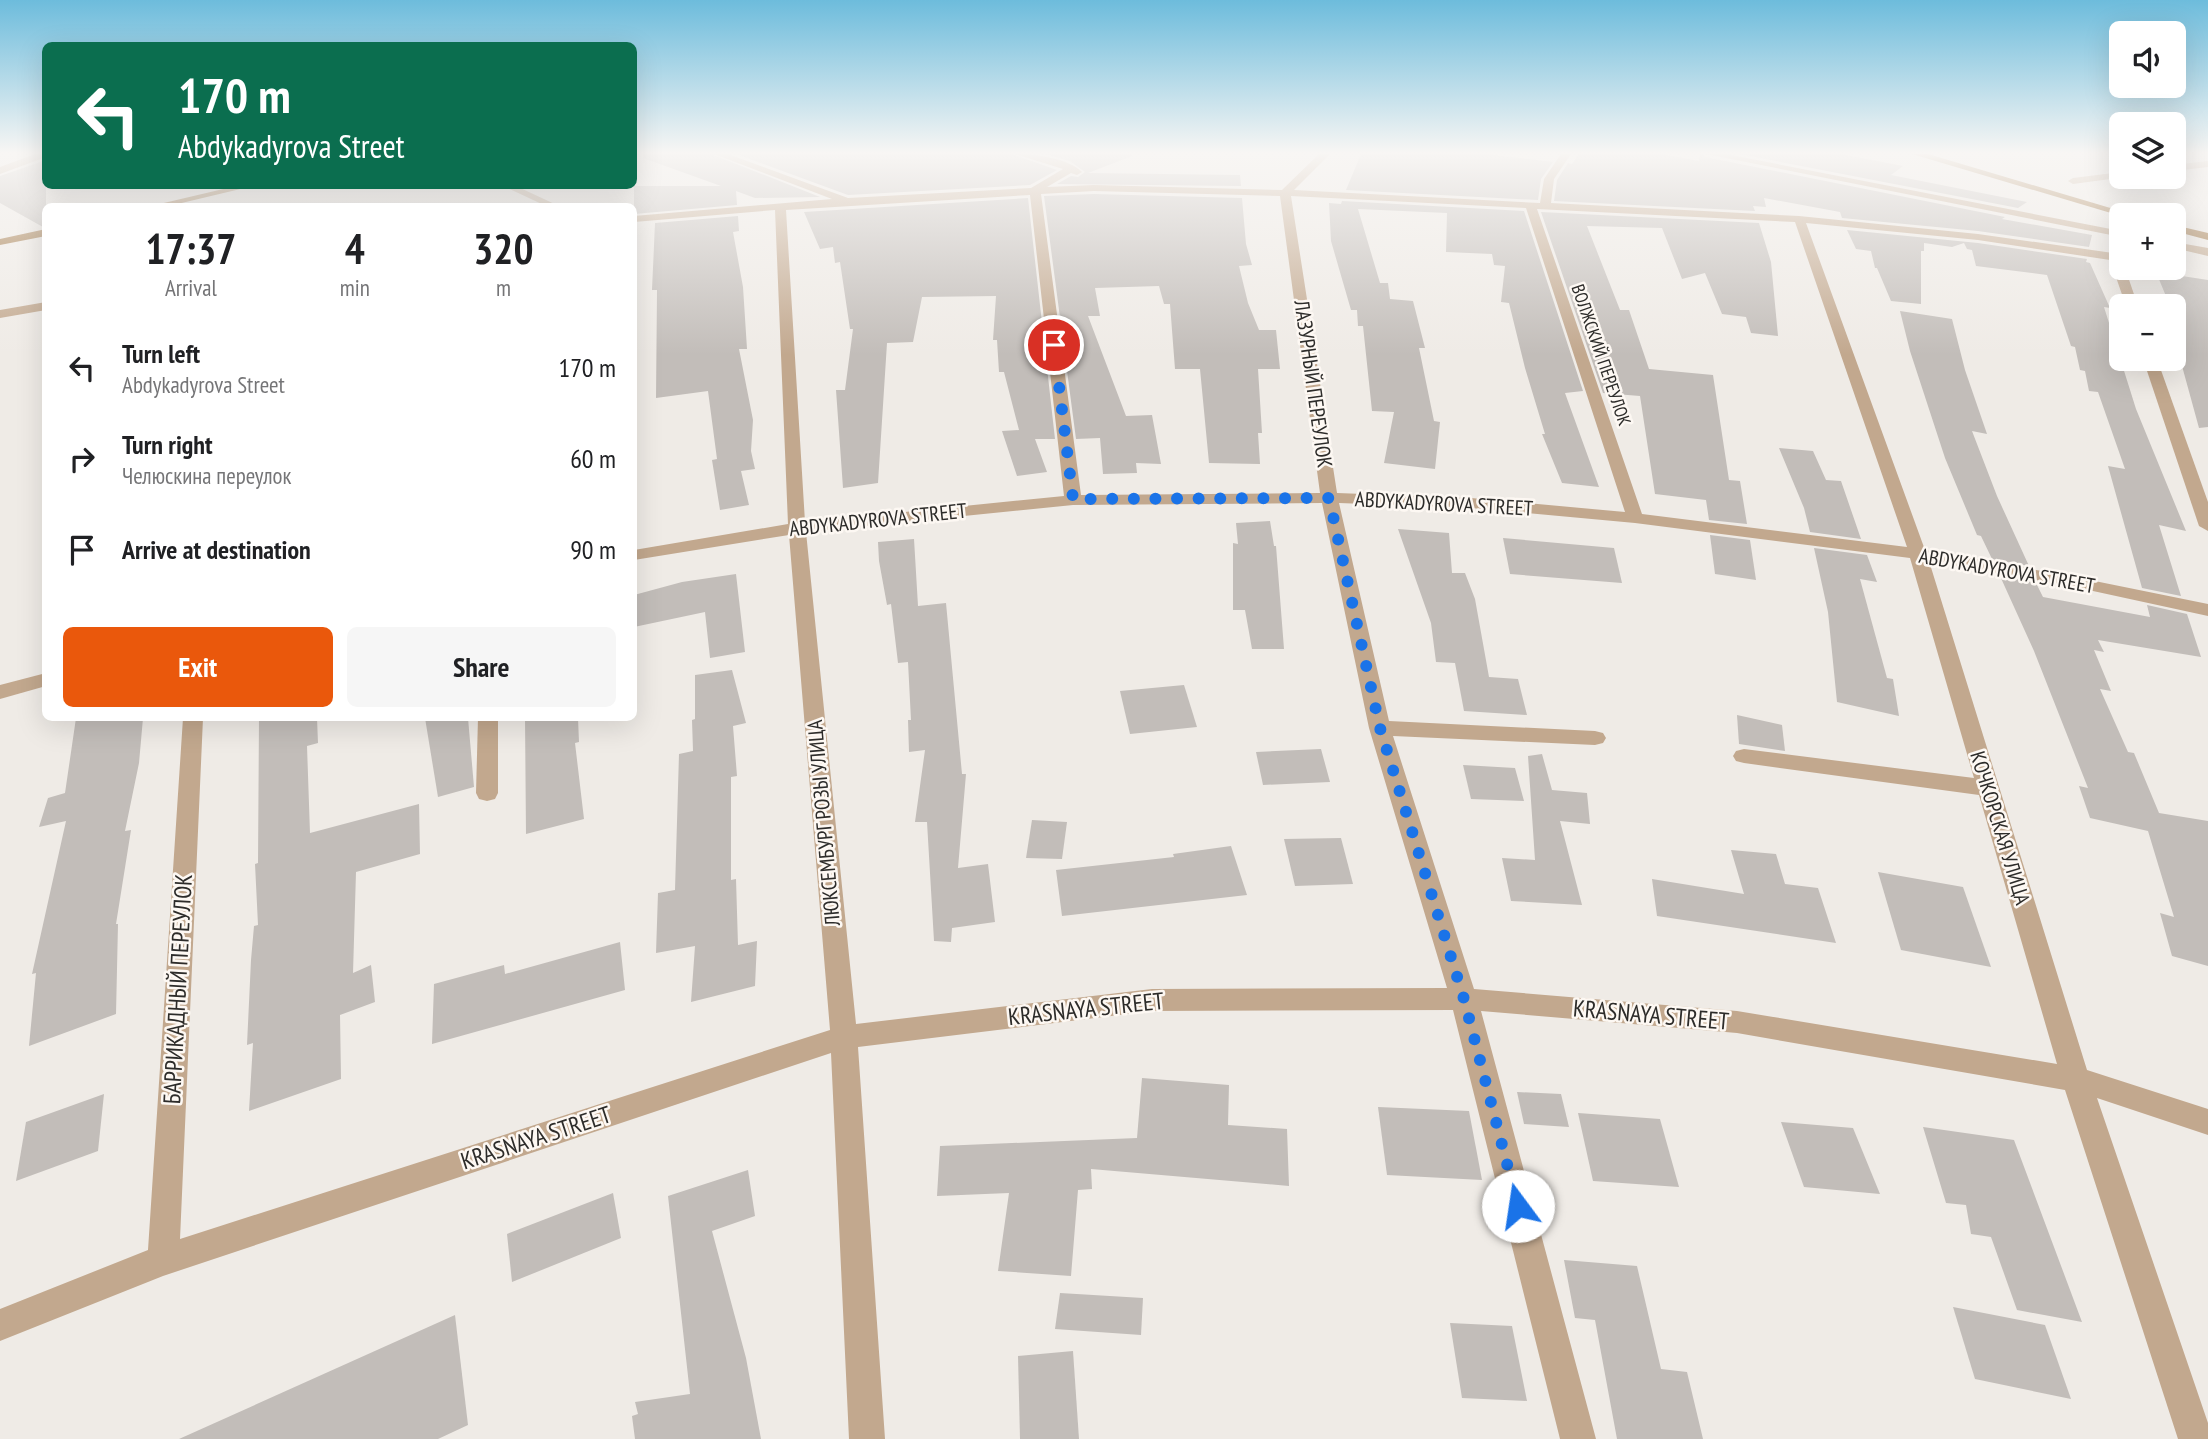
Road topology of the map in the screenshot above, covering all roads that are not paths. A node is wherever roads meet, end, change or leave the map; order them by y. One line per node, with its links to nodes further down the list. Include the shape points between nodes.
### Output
1 (781, 221): 23 (street, ЛЮКСЕМБУРГ РОЗЫ УЛИЦА)
2 (1039, 221): 20 (street)
3 (1289, 221): 19 (street, ЛАЗУРНЫЙ ПЕРЕУЛОК)
4 (1542, 221): 21 (street, ВОЛЖСКИЙ ПЕРЕУЛОК)
5 (1800, 221): 24 (street, КОЧКОРСКАЯ УЛИЦА)
6 (1820, 221): 15 (street)
7 (2055, 221): 9 (street)
8 (2186, 231): 11 (main road)
9 (2109, 232)
10 (42, 233): 12 (main road)
11 (2208, 237)
12 (0, 242)
13 (2186, 247): 14 (street)
14 (2208, 252)
15 (2109, 254)
16 (42, 307): 17 (street)
17 (0, 314)
18 (2154, 371): 22 (street)
19 (1329, 498): 20 (street, ABDYKADYROVA STREET); 21 (street, ABDYKADYROVA STREET, via 1471,503); 31 (street, ЛАЗУРНЫЙ ПЕРЕУЛОК)
20 (1073, 499): 23 (street, ABDYKADYROVA STREET)
21 (1635, 518): 24 (street, ABDYKADYROVA STREET)
22 (2208, 526)
23 (797, 528): 25 (street, ABDYKADYROVA STREET); 37 (street, ЛЮКСЕМБУРГ РОЗЫ УЛИЦА)
24 (1918, 554): 26 (street, ABDYKADYROVA STREET); 34 (street, КОЧКОРСКАЯ УЛИЦА)
25 (637, 555)
26 (2208, 610)
27 (42, 679): 28 (street)
28 (0, 692)
29 (193, 721): 40 (street, БАРРИКАДНЫЙ ПЕРЕУЛОК)
30 (488, 721): 35 (street)
31 (1380, 728): 32 (street); 36 (street, ЛАЗУРНЫЙ ПЕРЕУЛОК)
32 (1595, 738)
33 (1744, 756): 34 (street)
34 (1988, 788): 38 (street, КОЧКОРСКАЯ УЛИЦА)
35 (487, 793)
36 (1464, 999): 37 (street, KRASNAYA STREET, via 1152,1000); 38 (street, KRASNAYA STREET, via 1737,1022); 43 (street, ЛАЗУРНЫЙ ПЕРЕУЛОК)
37 (844, 1037): 40 (street, KRASNAYA STREET); 42 (street, ЛЮКСЕМБУРГ РОЗЫ УЛИЦА)
38 (2076, 1079): 39 (street, KRASNAYA STREET); 44 (street, КОЧКОРСКАЯ УЛИЦА)
39 (2208, 1122)
40 (163, 1259): 41 (street, KRASNAYA STREET)
41 (0, 1325)
42 (867, 1439)
43 (1578, 1439)
44 (2196, 1439)

